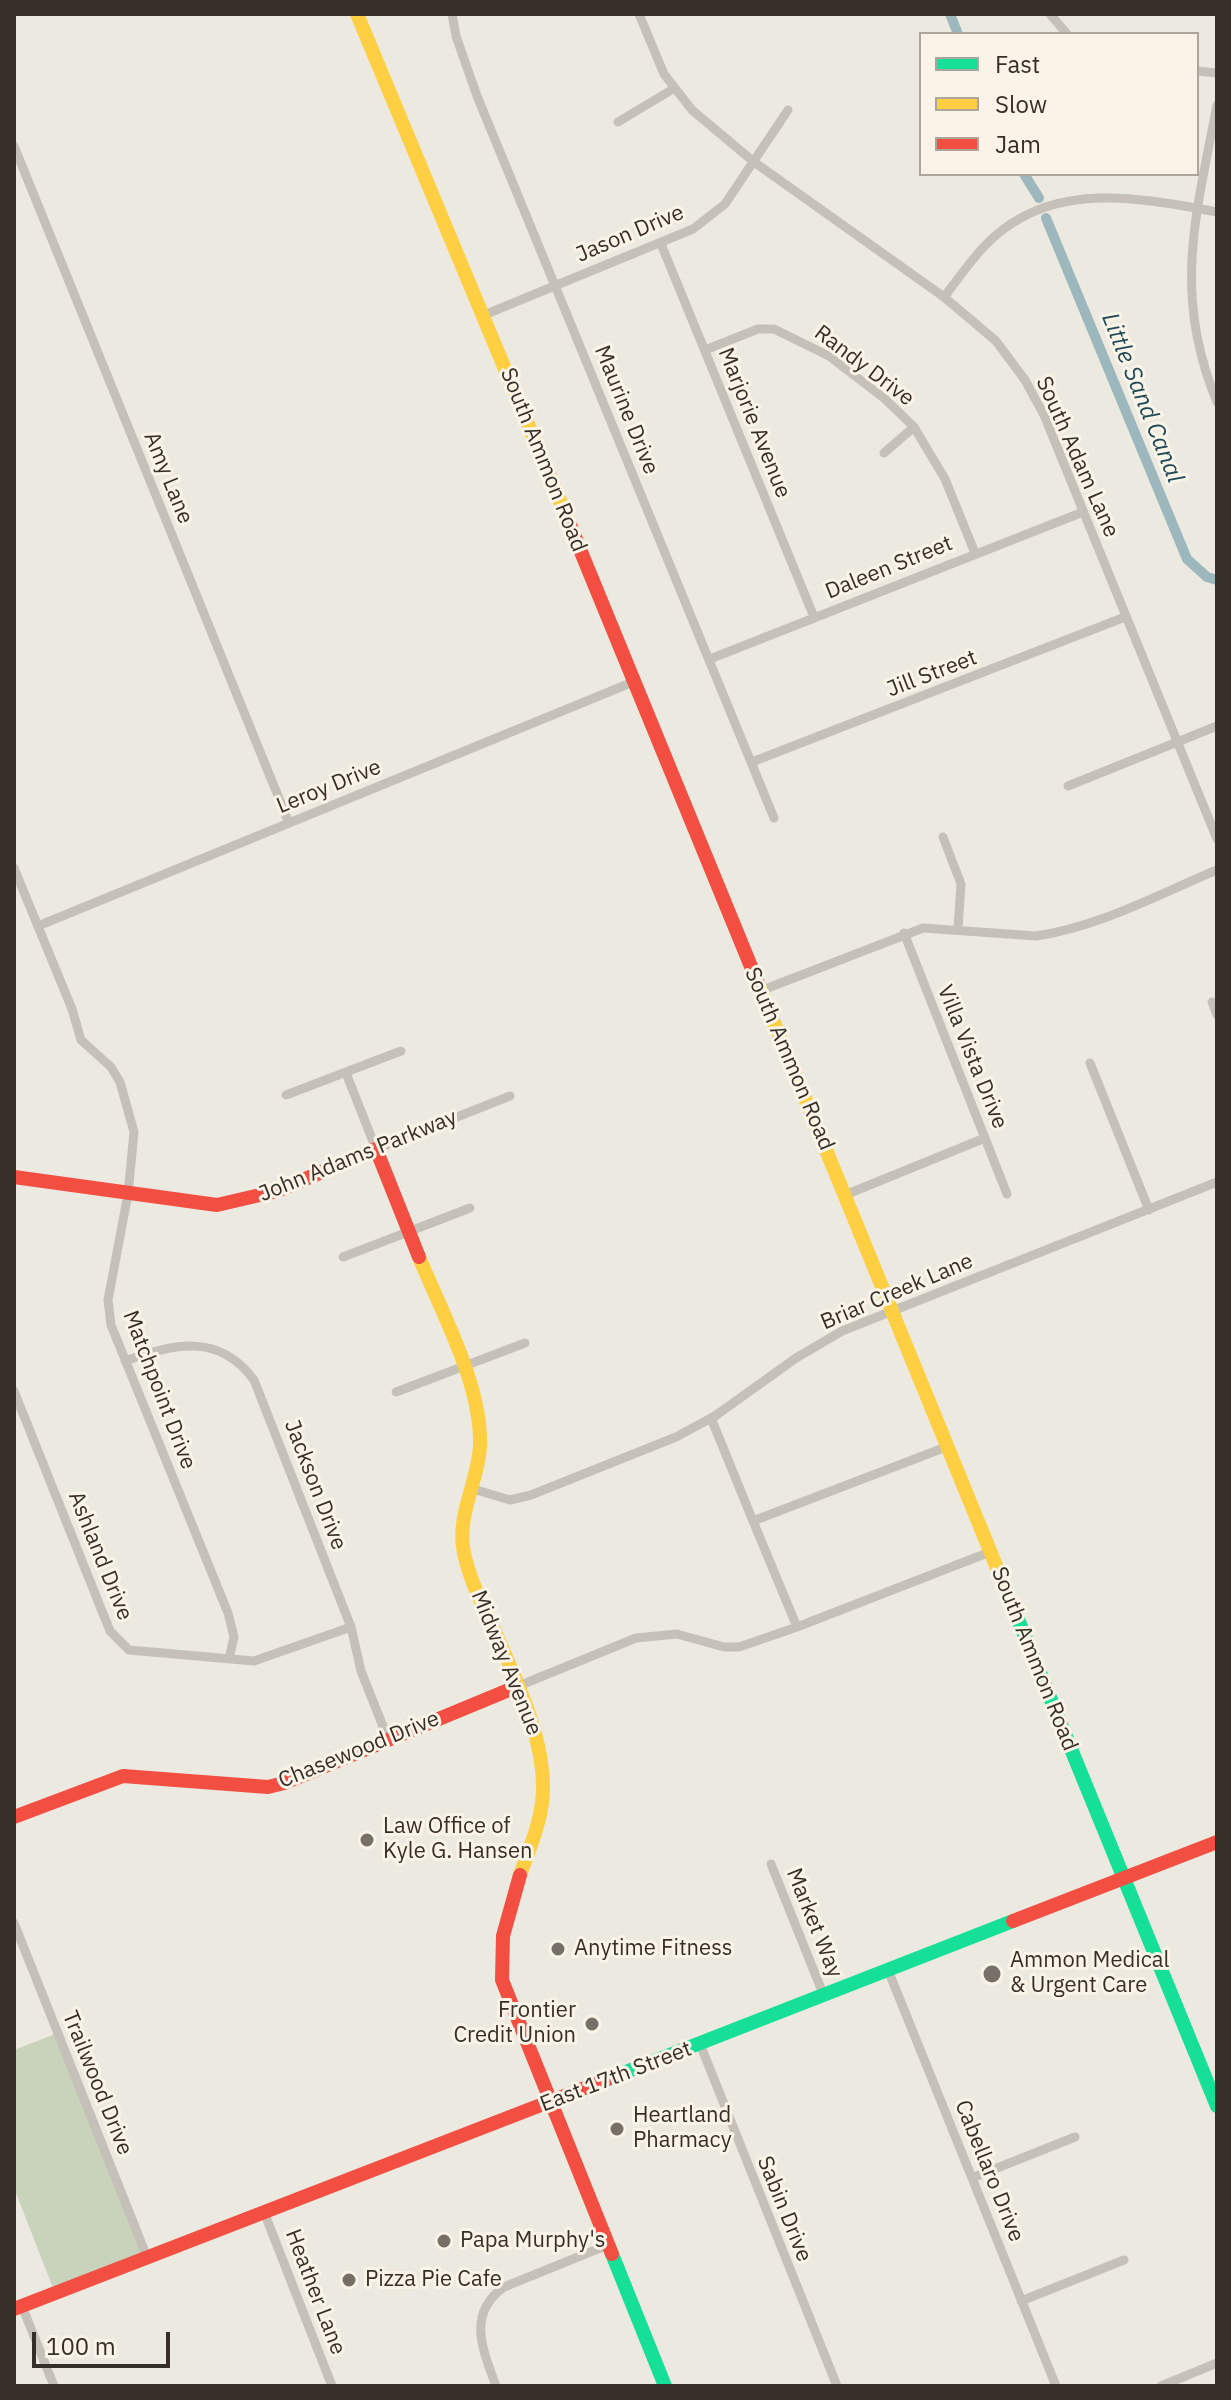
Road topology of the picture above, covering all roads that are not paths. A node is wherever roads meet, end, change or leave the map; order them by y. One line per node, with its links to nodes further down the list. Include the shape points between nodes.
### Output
1 (357, 14): 17 (main road, South Ammon Road)
2 (452, 14): 15 (street, Maurine Drive, via 477,96)
3 (639, 14): 6 (street, South Adam Lane)
4 (1050, 14): 5 (street)
5 (1065, 32)
6 (673, 89): 9 (street); 11 (street, South Adam Lane)
7 (1217, 105): 12 (street)
8 (788, 110): 11 (street, Jason Drive)
9 (618, 122)
10 (14, 146): 33 (street, Amy Lane)
11 (754, 162): 14 (street, Jason Drive, via 725,204 693,229); 16 (street, South Adam Lane)
12 (1197, 209): 13 (street); 16 (street, via 1155,200 1091,197 1055,204 1002,230); 19 (street, via 1190,298 1195,337)
13 (1217, 212)
14 (661, 244): 15 (street, Jason Drive); 18 (street, Marjorie Avenue)
15 (556, 285): 17 (street, Jason Drive); 26 (street, Maurine Drive)
16 (944, 297): 22 (street, South Adam Lane, via 996,341 1025,380)
17 (484, 315): 27 (main road, South Ammon Road)
18 (705, 350): 20 (street, Randy Drive, via 758,329 788,333 829,356); 24 (street, Marjorie Avenue)
19 (1217, 402)
20 (914, 427): 21 (street); 23 (street, Randy Drive, via 945,479)
21 (884, 453)
22 (1083, 512): 23 (street, Daleen Street); 25 (street, South Adam Lane)
23 (975, 553): 24 (street, Daleen Street)
24 (814, 617): 26 (street, Daleen Street)
25 (1125, 617): 29 (street, South Adam Lane); 30 (street, Jill Street)
26 (710, 659): 30 (street, Maurine Drive)
27 (633, 682): 33 (street, Leroy Drive); 41 (main road, South Ammon Road)
28 (1217, 726): 29 (street)
29 (1177, 742): 31 (street); 35 (street, South Adam Lane)
30 (752, 762): 32 (street, Maurine Drive)
31 (1068, 786)
32 (774, 818)
33 (289, 823): 38 (street, Leroy Drive)
34 (943, 837): 39 (street, via 961,884)
35 (1217, 839)
36 (14, 868): 38 (street, Matchpoint Drive)
37 (1217, 870): 39 (street, via 1054,934)
38 (38, 926): 53 (street, Matchpoint Drive, via 81,1040 111,1067 126,1098 134,1132)
39 (958, 928): 40 (street)
40 (904, 933): 41 (street); 49 (street, Villa Vista Drive)
41 (760, 991): 55 (main road, South Ammon Road)
42 (1212, 1002): 43 (street)
43 (1217, 1015)
44 (401, 1051): 46 (street)
45 (1090, 1063): 57 (street)
46 (346, 1073): 47 (street); 50 (street, Midway Avenue)
47 (286, 1095)
48 (510, 1096): 50 (street, John Adams Parkway)
49 (985, 1138): 54 (street, Villa Vista Drive); 55 (street)
50 (376, 1149): 53 (main road, John Adams Parkway, via 249,1199 194,1204); 58 (main road, Midway Avenue)
51 (14, 1177): 53 (main road, John Adams Parkway)
52 (1217, 1182): 57 (street, Briar Creek Lane)
53 (128, 1194): 62 (street, Matchpoint Drive, via 108,1300)
54 (1007, 1194)
55 (845, 1195): 60 (main road, South Ammon Road)
56 (470, 1208): 58 (street)
57 (1149, 1210): 60 (street, Briar Creek Lane)
58 (409, 1231): 59 (street); 63 (main road, Midway Avenue)
59 (343, 1257)
60 (891, 1310): 67 (street, Briar Creek Lane, via 796,1358); 68 (main road, South Ammon Road)
61 (525, 1343): 63 (street)
62 (125, 1361): 72 (street, Jackson Drive, via 178,1345 211,1349 242,1364 254,1380); 74 (street, Matchpoint Drive, via 228,1613 234,1637)
63 (463, 1366): 65 (street); 69 (main road, Midway Avenue, via 479,1422 480,1447)
64 (14, 1391): 66 (street, Ashland Drive)
65 (396, 1392)
66 (17, 1406): 74 (street, Ashland Drive, via 119,1642 129,1650)
67 (711, 1418): 69 (street, Briar Creek Lane, via 531,1495 510,1500); 70 (street)
68 (946, 1447): 70 (street); 71 (main road, South Ammon Road)
69 (470, 1488): 75 (main road, Midway Avenue, via 463,1550)
70 (753, 1521): 73 (street)
71 (990, 1552): 73 (street); 80 (main road, South Ammon Road)
72 (351, 1627): 74 (street, Ashland Drive, via 267,1658); 76 (street, Jackson Drive, via 361,1671)
73 (797, 1627): 75 (street, via 739,1647 657,1634 636,1638)
74 (229, 1659)
75 (516, 1687): 76 (main road, Chasewood Drive); 85 (main road, Midway Avenue, via 540,1745 544,1784 540,1813 505,1916 499,1956 506,1996)
76 (388, 1739): 77 (main road, Chasewood Drive, via 268,1787 123,1776)
77 (14, 1817)
78 (1217, 1842): 80 (main road, East 17th Street)
79 (771, 1864): 83 (street, Market Way)
80 (1123, 1876): 82 (main road, East 17th Street); 86 (main road, South Ammon Road)
81 (14, 1923): 91 (street, Trailwood Drive)
82 (888, 1970): 83 (main road, East 17th Street); 88 (street, Cabellaro Drive)
83 (824, 1996): 84 (main road, East 17th Street)
84 (700, 2044): 85 (main road, East 17th Street); 100 (street, Sabin Drive)
85 (552, 2101): 89 (main road, East 17th Street); 90 (main road, Midway Avenue)
86 (1217, 2106)
87 (1075, 2137): 88 (street)
88 (972, 2178): 93 (street, Cabellaro Drive)
89 (264, 2212): 91 (main road, East 17th Street); 97 (street, Heather Lane)
90 (610, 2244): 98 (street, via 491,2296 478,2332); 99 (main road, Midway Avenue)
91 (147, 2257): 94 (main road, East 17th Street)
92 (1124, 2260): 93 (street)
93 (1021, 2301): 101 (street, Cabellaro Drive)
94 (18, 2308): 96 (street)
95 (1217, 2363): 102 (street)
96 (54, 2386)
97 (332, 2386)
98 (496, 2386)
99 (665, 2386)
100 (837, 2386)
101 (1056, 2386)
102 (1161, 2386)

